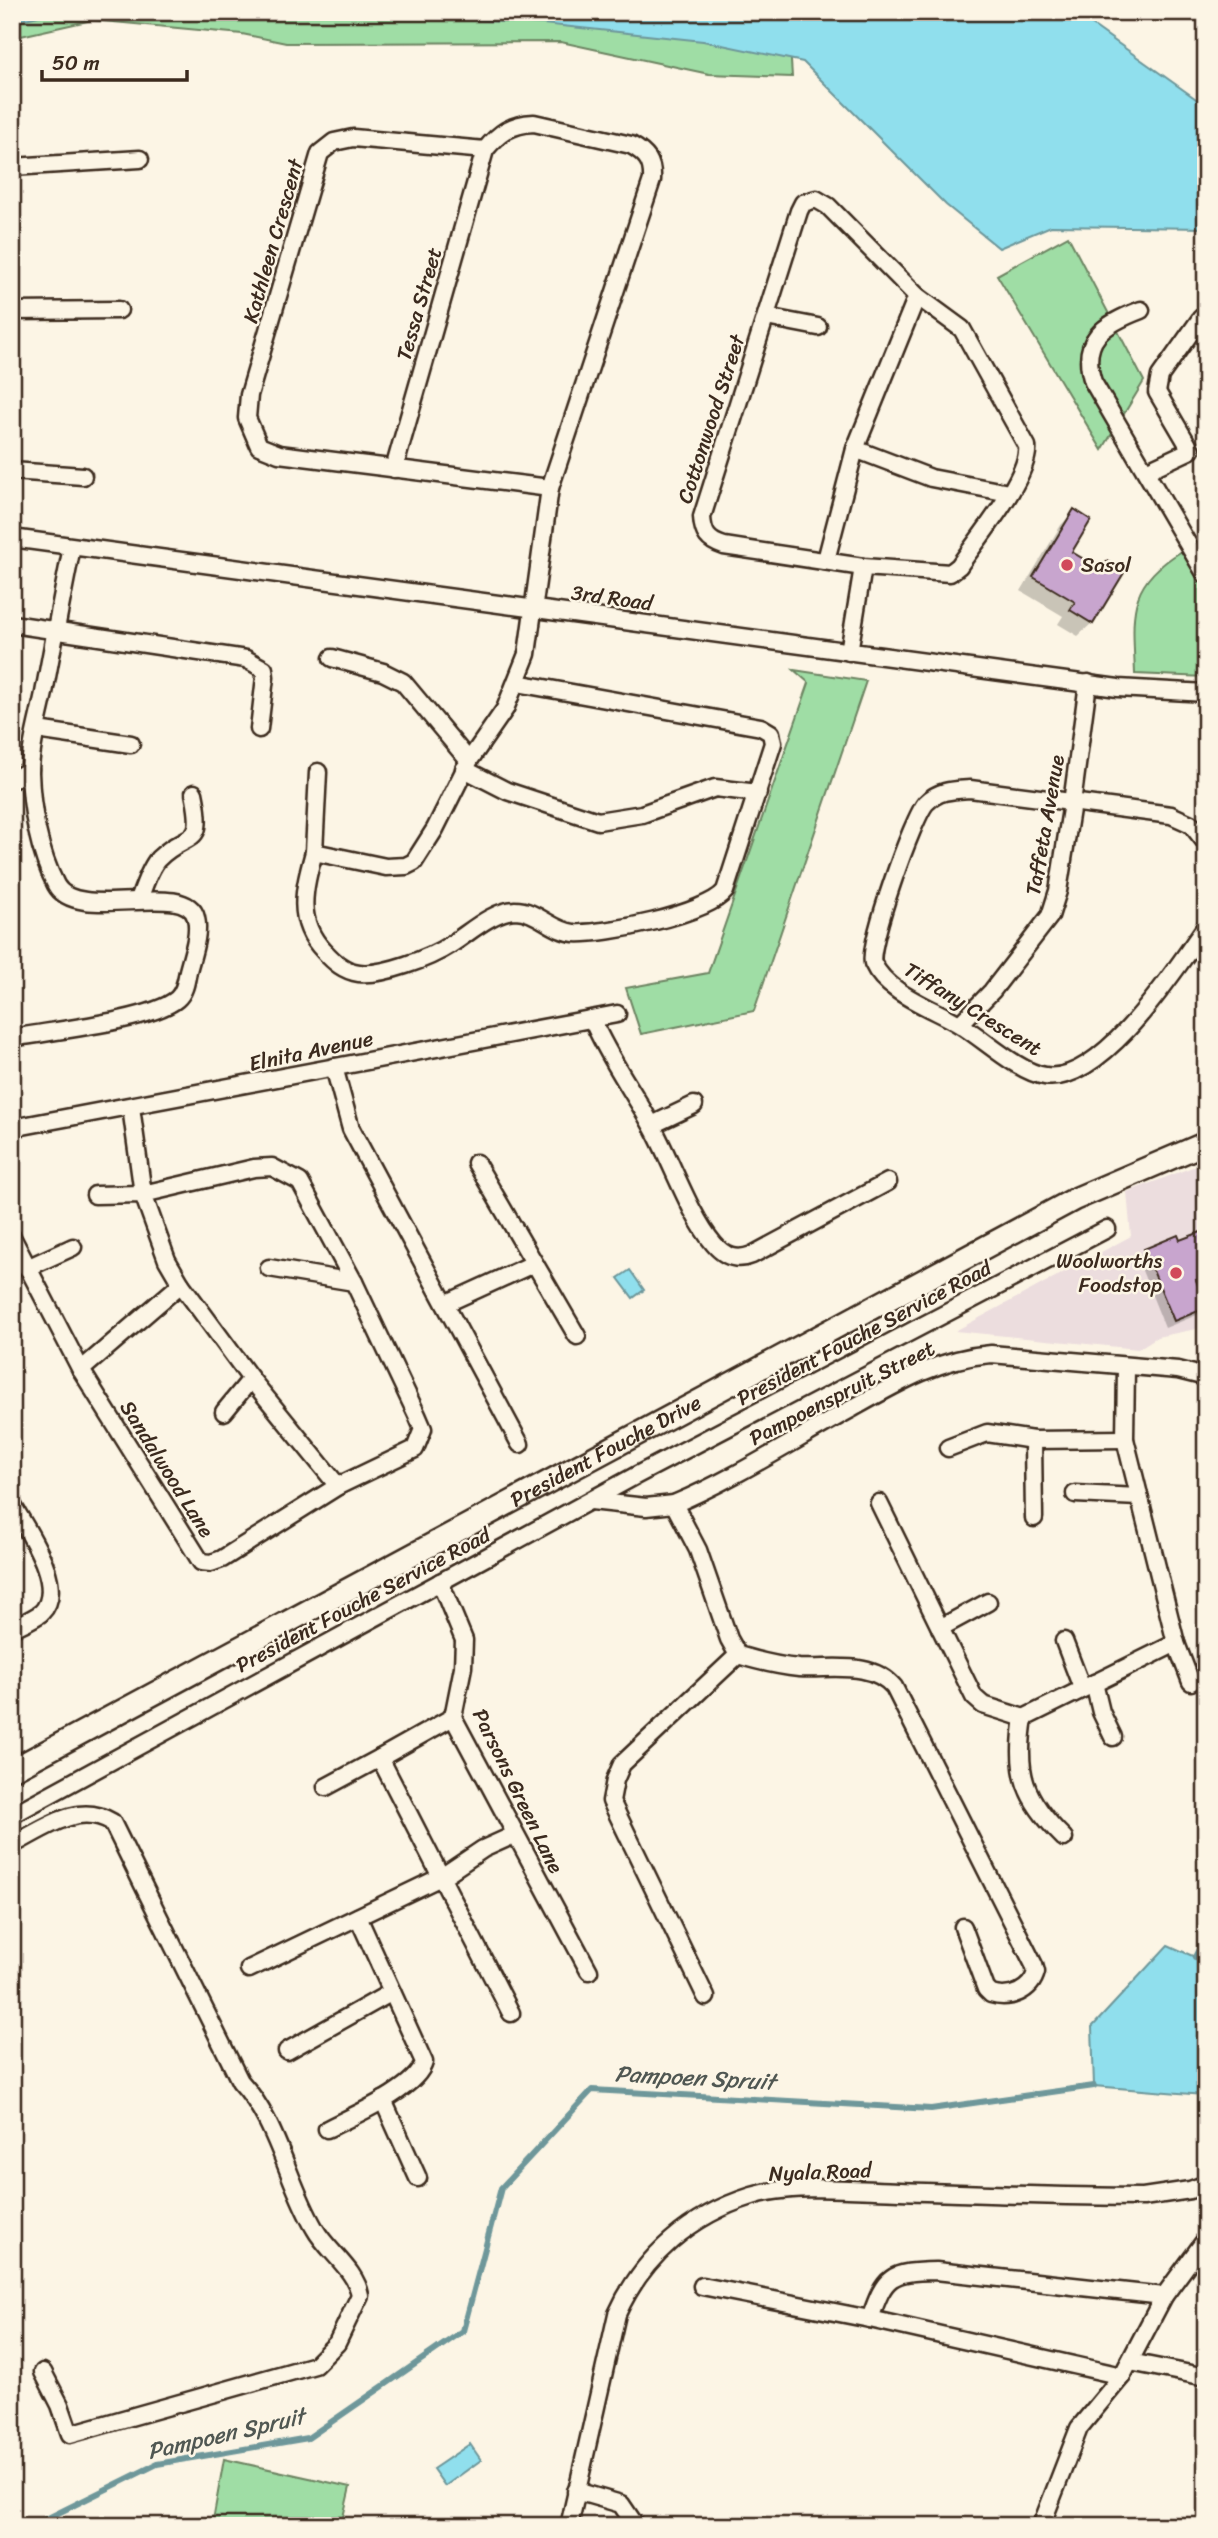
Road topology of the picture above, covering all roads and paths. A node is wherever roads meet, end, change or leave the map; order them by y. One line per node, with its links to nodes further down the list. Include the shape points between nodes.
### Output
1 (485, 150): 13 (street, Tessa Street); 13 (street, Kathleen Crescent, via 353,138 334,142 320,153 249,395 250,430 259,446); 17 (street, via 498,134 534,123 631,145 653,166)
2 (140, 159): 3 (street)
3 (12, 167)
4 (917, 296): 8 (street, Cottonwood Street, via 816,199 799,211); 12 (street); 18 (street, Cottonwood Street, via 962,328 1027,446 1028,459)
5 (119, 310): 7 (street)
6 (1141, 310): 15 (street, via 1112,321 1088,354 1093,382)
7 (12, 311)
8 (766, 317): 10 (street, Cottonwood Street); 22 (street, Cottonwood Street, via 702,527 709,540 724,546)
9 (1206, 317): 11 (street, via 1157,385 1157,392)
10 (818, 327)
11 (1199, 447): 15 (street)
12 (855, 449): 18 (street, via 931,478); 22 (street)
13 (394, 469): 17 (street, Kathleen Crescent)
14 (12, 471): 16 (street)
15 (1146, 471): 21 (street)
16 (83, 476)
17 (550, 488): 25 (street)
18 (1009, 493): 23 (street, Cottonwood Street, via 950,573)
19 (12, 538): 20 (street, 3rd Road)
20 (72, 547): 25 (street, 3rd Road); 27 (street)
21 (1200, 552): 24 (street)
22 (825, 560): 23 (street, Cottonwood Street)
23 (863, 567): 28 (street)
24 (1206, 575)
25 (535, 608): 28 (street, 3rd Road); 30 (street)
26 (12, 624): 27 (street)
27 (56, 631): 33 (street, via 258,663 265,677); 34 (street)
28 (849, 652): 31 (street, 3rd Road)
29 (332, 658): 36 (street, via 404,682)
30 (517, 683): 36 (street, via 505,709); 41 (street, via 767,730 773,743)
31 (1088, 683): 32 (street, 3rd Road); 42 (street, Taffeta Avenue)
32 (1206, 693)
33 (259, 729)
34 (37, 730): 35 (street); 37 (street)
35 (131, 744)
36 (466, 765): 41 (street, via 507,791 598,821 642,814 715,788); 44 (street, via 414,862 386,867)
37 (30, 770): 39 (street); 45 (street, via 37,828 57,886 68,898 85,903)
38 (318, 772): 44 (street)
39 (12, 780)
40 (194, 793): 45 (street, via 198,828 156,862)
41 (758, 793): 44 (street, via 730,881 720,897 706,906 650,921 573,933 514,910 495,916 419,961 361,974 335,963 306,922 303,890)
42 (1072, 803): 43 (street, Tiffany Crescent, via 1171,815 1191,824); 49 (street, Taffeta Avenue, via 1050,916); 49 (street, Tiffany Crescent, via 970,789 941,792 925,803 876,930 874,964 890,985)
43 (1206, 843)
44 (314, 852)
45 (139, 899): 50 (street, via 177,904 191,909 196,917 197,933 183,992 177,999 144,1014)
46 (1206, 926): 49 (street, Tiffany Crescent, via 1103,1055 1065,1075 1030,1071)
47 (617, 1014): 48 (street, Elnita Avenue)
48 (592, 1018): 51 (street, Elnita Avenue); 54 (street, via 606,1051)
49 (960, 1024)
50 (12, 1038)
51 (334, 1067): 53 (street, Elnita Avenue); 69 (street, via 351,1129)
52 (694, 1105): 54 (street)
53 (131, 1107): 55 (street, Elnita Avenue); 59 (street)
54 (652, 1125): 58 (street, via 708,1236 735,1258 752,1255)
55 (12, 1128)
56 (1206, 1143): 101 (street, President Fouche Drive, via 1075,1199)
57 (476, 1163): 64 (street)
58 (888, 1182)
59 (143, 1194): 60 (street, Sandalwood Lane); 67 (street, Sandalwood Lane, via 254,1168 283,1171 300,1182); 68 (street, via 156,1235)
60 (95, 1195)
61 (1107, 1229): 83 (street, President Fouche Service Road)
62 (12, 1237): 65 (street, Sandalwood Lane)
63 (74, 1247): 65 (street)
64 (533, 1264): 69 (street); 70 (street)
65 (27, 1268): 72 (street, Sandalwood Lane)
66 (269, 1268): 67 (street)
67 (354, 1282): 80 (street, Sandalwood Lane, via 417,1415 422,1436 415,1449)
68 (181, 1284): 72 (street); 74 (street)
69 (445, 1304): 78 (street)
70 (577, 1336)
71 (1126, 1367): 73 (street, Pampoenspruit Street); 76 (street); 86 (street, Pampoenspruit Street, via 991,1354 945,1362)
72 (81, 1370): 80 (street, Sandalwood Lane, via 201,1562 211,1563 231,1554)
73 (1205, 1376)
74 (251, 1379): 75 (street); 80 (street)
75 (224, 1412)
76 (1125, 1439): 77 (street); 82 (street)
77 (1033, 1440): 79 (street, via 986,1433); 87 (street)
78 (520, 1444)
79 (948, 1448)
80 (338, 1486)
81 (1076, 1494): 82 (street)
82 (1139, 1497): 93 (street)
83 (591, 1501): 86 (street, Pampoenspruit Street, via 646,1507); 88 (street, President Fouche Service Road)
84 (879, 1503): 90 (street)
85 (12, 1504): 91 (street, via 44,1561 50,1589 41,1612)
86 (674, 1504): 94 (street, via 698,1550)
87 (1034, 1518)
88 (440, 1581): 97 (street, Parsons Green Lane, via 464,1640); 103 (street, President Fouche Service Road)
89 (988, 1602): 90 (street)
90 (940, 1628): 98 (street, via 974,1697 984,1705)
91 (12, 1629)
92 (1064, 1641): 96 (street)
93 (1176, 1643): 95 (street); 96 (street)
94 (738, 1655): 109 (street, via 798,1668 864,1669 886,1678 970,1833 1028,1953 1036,1972 1031,1985 1010,1996 991,1994); 113 (street, via 622,1764 612,1788 611,1801)
95 (1191, 1682)
96 (1088, 1686): 98 (street); 99 (street)
97 (453, 1717): 100 (street); 104 (street, Parsons Green Lane)
98 (1024, 1718): 105 (street, via 1019,1751 1024,1779 1040,1814)
99 (1113, 1737)
100 (380, 1758): 102 (street); 107 (street)
101 (12, 1770)
102 (326, 1787)
103 (12, 1815)
104 (514, 1835): 107 (street); 111 (street, Parsons Green Lane)
105 (1064, 1838)
106 (12, 1845): 125 (street, via 75,1814 90,1812 112,1822 227,2057 258,2102 315,2230 355,2279 360,2295 337,2343 315,2365 70,2434)
107 (443, 1876): 108 (street); 114 (street)
108 (358, 1917): 110 (street); 112 (street)
109 (963, 1927)
110 (249, 1969)
111 (589, 1971)
112 (392, 1992): 115 (street); 116 (street, via 424,2062 418,2074)
113 (706, 1997)
114 (511, 2013)
115 (287, 2051)
116 (383, 2100): 117 (street); 118 (street)
117 (327, 2129)
118 (418, 2178)
119 (1206, 2184): 127 (street, Nyala Road, via 1143,2197 821,2188 753,2195 708,2215 659,2250 626,2294 617,2314)
120 (1202, 2248): 122 (street)
121 (702, 2286): 123 (street)
122 (1164, 2296): 123 (street, via 910,2271 893,2275 883,2285); 124 (street)
123 (870, 2319): 124 (street)
124 (1126, 2369): 126 (street); 130 (street, via 1079,2428)
125 (43, 2372)
126 (1206, 2377)
127 (576, 2491): 128 (street, Nyala Road); 129 (street, via 624,2506)
128 (569, 2526)
129 (636, 2526)
130 (1041, 2526)

